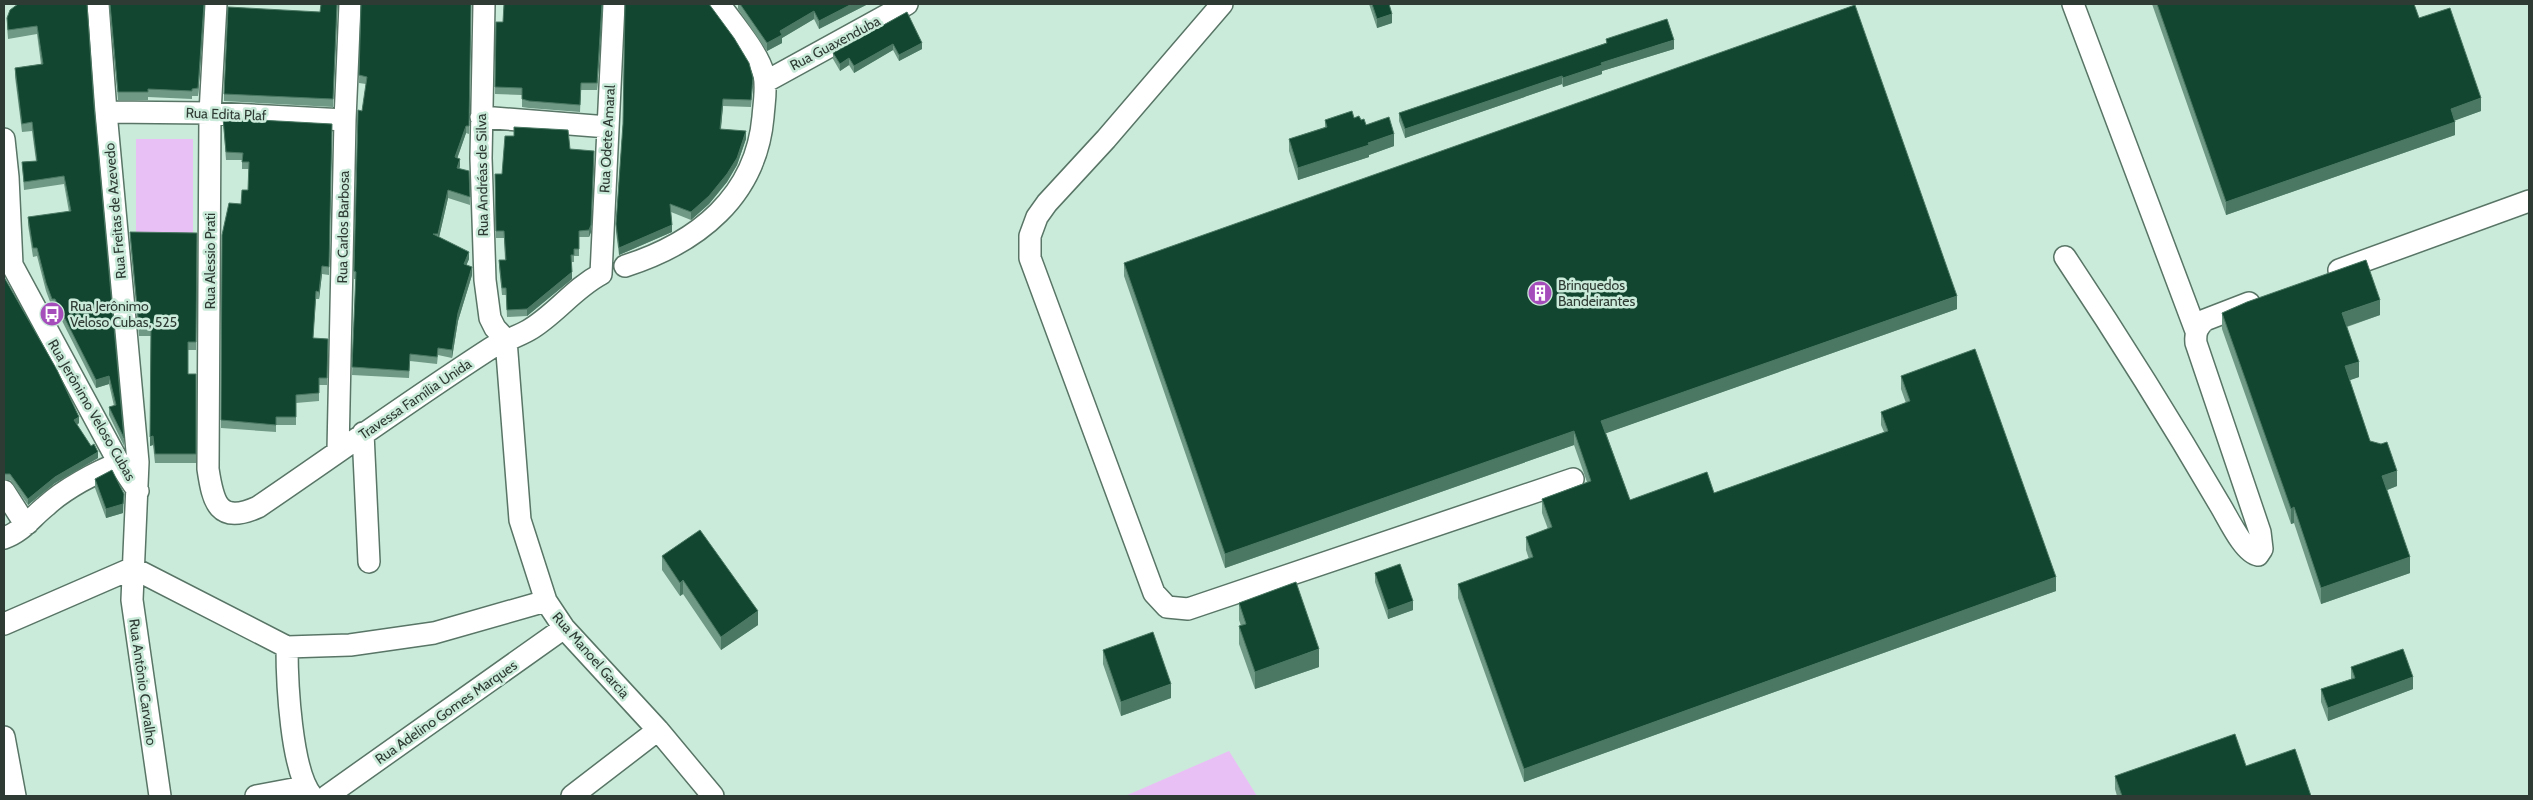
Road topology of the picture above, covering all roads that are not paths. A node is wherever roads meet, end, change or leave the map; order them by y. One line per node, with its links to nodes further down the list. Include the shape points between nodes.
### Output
1 (98, 4): 11 (street, Rua Freitas de Azevedo)
2 (216, 4): 12 (street, Rua Alessio Prati)
3 (350, 4): 14 (street, Rua Carlos Barbosa)
4 (484, 4): 13 (street, Rua Andréas de Silva)
5 (614, 4): 15 (street, Rua Odete Amaral)
6 (719, 4): 10 (street, via 759,63)
7 (906, 4): 10 (street, Rua Guaxenduba)
8 (1222, 4): 29 (street, via 1047,203 1030,236 1030,258 1154,593 1167,607 1188,609)
9 (2073, 4): 24 (street)
10 (765, 82): 20 (street, via 756,153 750,171 736,192 714,218 688,238)
11 (106, 112): 12 (street, Rua Edita Plaf); 30 (street, Rua Freitas de Azevedo, via 136,433)
12 (210, 113): 14 (street, Rua Edita Plaf); 32 (street, Rua Alessio Prati, via 208,469 212,496 217,506)
13 (481, 116): 15 (street); 25 (street, Rua Andréas de Silva, via 487,303 495,328)
14 (345, 120): 27 (street, Rua Carlos Barbosa)
15 (608, 126): 21 (street, Rua Odete Amaral)
16 (4, 139): 19 (street, via 8,177)
17 (2529, 201): 22 (street)
18 (2066, 257): 24 (street, via 2178,432 2231,524 2249,551 2258,555 2262,549 2260,532 2196,343)
19 (8, 258): 28 (street, Rua Jerônimo Veloso Cubas)
20 (625, 266)
21 (600, 274): 25 (street, Travessa Família Unida, via 528,331)
22 (2316, 279)
23 (2270, 296): 24 (street, via 2205,320)
24 (2196, 331)
25 (506, 340): 26 (street, Travessa Família Unida, via 418,394); 37 (street, Rua Manoel Garcia, via 520,520)
26 (363, 433): 27 (street, Travessa Família Unida); 35 (street)
27 (338, 451): 32 (street, Travessa Família Unida, via 258,508 242,513)
28 (119, 463): 30 (street, Rua Jerônimo Veloso Cubas); 33 (street, via 59,496)
29 (1573, 479)
30 (138, 491): 36 (street, Rua Freitas de Azevedo)
31 (4, 492): 33 (street)
32 (226, 511)
33 (28, 523): 34 (street, via 19,532)
34 (4, 538)
35 (369, 562)
36 (133, 568): 38 (street); 40 (street); 45 (street, Rua Antônio Carvalho, via 134,630)
37 (546, 601): 39 (street, Rua Manoel Garcia); 40 (street, via 434,632 350,645)
38 (4, 624)
39 (564, 628): 41 (street, Rua Manoel Garcia); 47 (street, Rua Adelino Gomes Marques)
40 (287, 647): 43 (street, via 287,685 294,737)
41 (658, 730): 48 (street); 49 (street, Rua Manoel Garcia)
42 (4, 737): 44 (street)
43 (308, 792): 46 (street)
44 (15, 796)
45 (160, 796)
46 (256, 796)
47 (327, 796)
48 (572, 796)
49 (713, 796)

